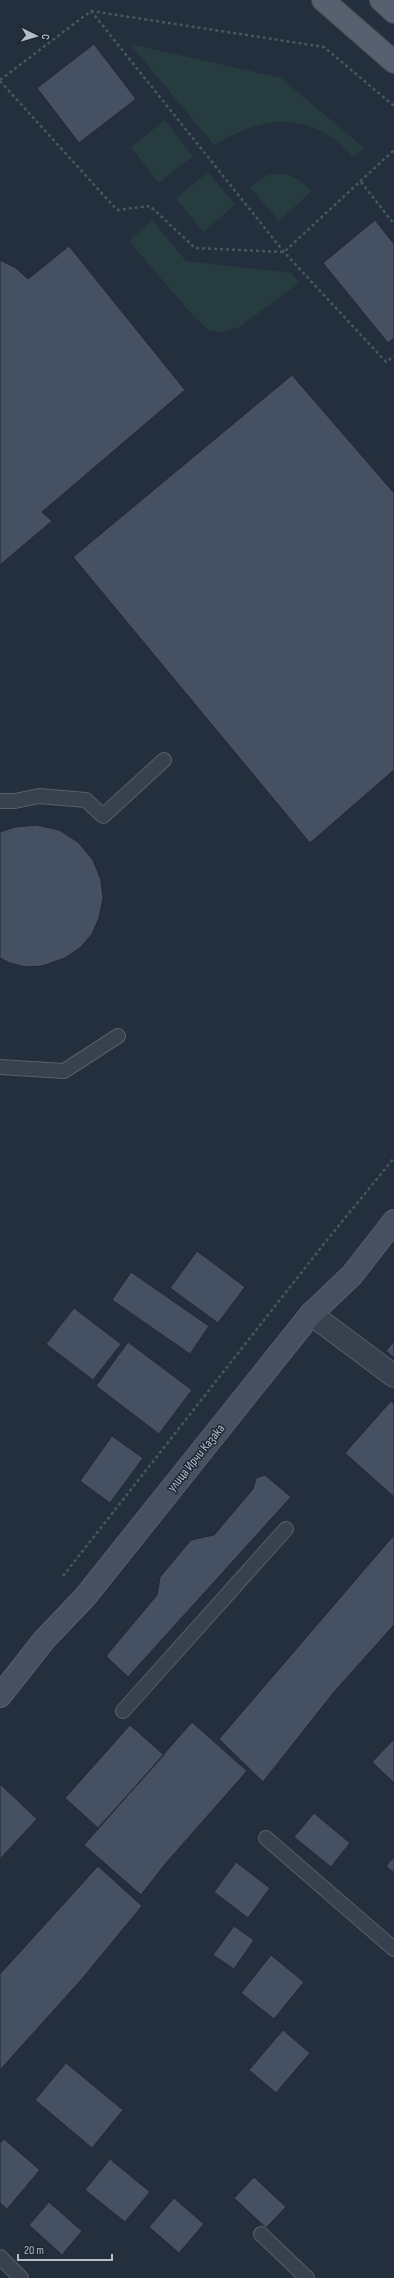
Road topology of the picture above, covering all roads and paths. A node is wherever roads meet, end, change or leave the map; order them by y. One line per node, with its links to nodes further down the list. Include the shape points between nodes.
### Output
1 (323, 0): 5 (main road)
2 (381, 0): 4 (main road)
3 (91, 11): 6 (path); 7 (path, via 324,47); 11 (path)
4 (394, 12)
5 (394, 62)
6 (0, 81): 11 (path, via 117,210 150,206 195,248)
7 (394, 106)
8 (394, 150): 9 (path)
9 (361, 182): 10 (path); 11 (path)
10 (394, 224)
11 (284, 252): 12 (path, via 386,362)
12 (394, 356)
13 (164, 760): 14 (lane, via 102,816 86,800 38,796 15,801)
14 (0, 800)
15 (118, 1036): 16 (lane, via 64,1071)
16 (0, 1067)
17 (394, 1158): 22 (path)
18 (394, 1221): 19 (main road, улица Ирчи Казака, via 352,1275)
19 (312, 1314): 20 (street); 23 (main road, улица Ирчи Казака, via 90,1591 44,1640)
20 (394, 1376)
21 (286, 1529): 24 (lane)
22 (63, 1576)
23 (0, 1696)
24 (123, 1711)
25 (266, 1838): 26 (lane)
26 (393, 1945)
27 (261, 2234): 30 (lane)
28 (0, 2257): 29 (lane)
29 (21, 2278)
30 (307, 2278)

